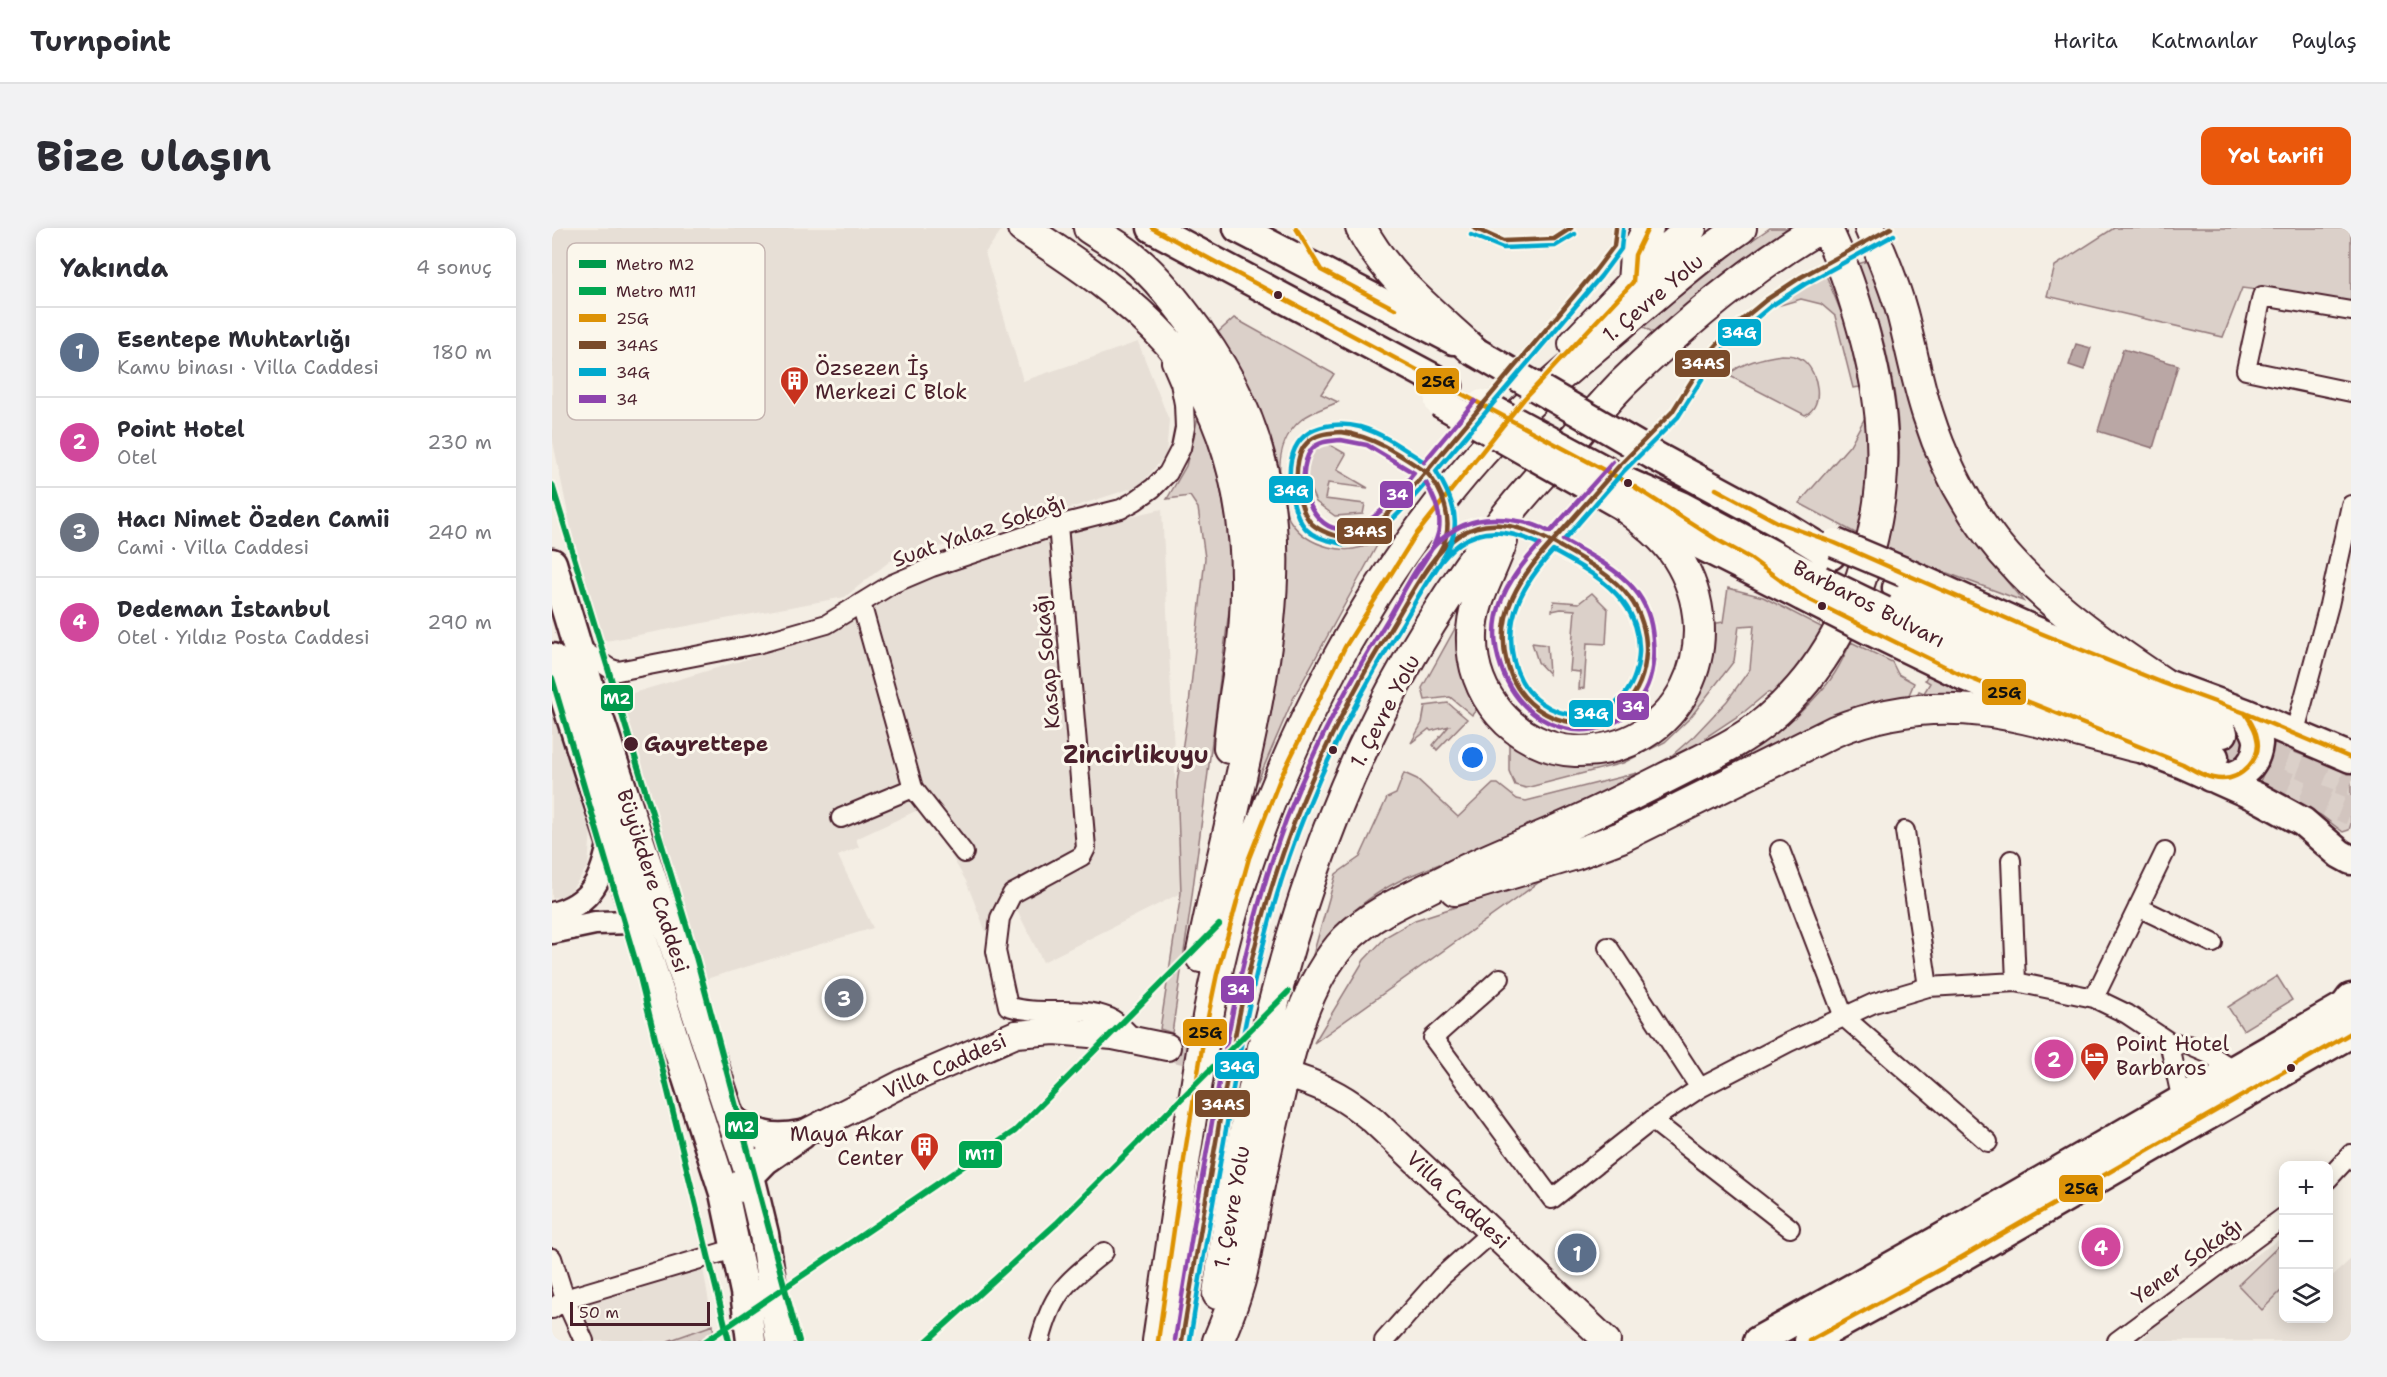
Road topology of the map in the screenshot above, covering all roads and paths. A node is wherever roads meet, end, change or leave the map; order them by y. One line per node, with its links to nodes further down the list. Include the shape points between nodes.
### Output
1 (1023, 228): 14 (highway, via 1076,263)
2 (1089, 228): 37 (highway, via 1131,255 1181,309 1227,376 1247,418 1260,459 1271,517 1273,587 1260,682)
3 (1152, 228): 18 (main road, Barbaros Bulvarı, bridge, via 1384,351 1444,394)
4 (1238, 228): 15 (main road, Barbaros Bulvarı)
5 (1360, 228): 15 (highway, via 1396,279)
6 (1648, 228): 12 (highway, via 1635,255)
7 (1691, 228): 12 (highway)
8 (1742, 228): 17 (highway, 1. Çevre Yolu, via 1641,307)
9 (1819, 228): 20 (highway, 1. Çevre Yolu, via 1743,279 1623,383)
10 (1826, 228): 46 (highway, via 1850,280 1875,370 1883,444 1881,489 1872,540 1862,580 1834,641 1815,669 1767,720 1735,743 1596,813 1477,863)
11 (1870, 228): 28 (highway, via 1902,313 1941,453 1978,523 2046,598)
12 (1632, 282): 17 (highway, via 1524,399)
13 (2351, 311): 16 (street, via 2262,296 2246,370)
14 (1147, 322): 21 (street, Suat Yalaz Sokağı, via 1180,383 1185,416 1181,448 1168,473 1136,501 1121,509); 37 (highway, via 1183,361 1204,398 1225,442 1241,511 1246,557 1245,616 1229,740)
15 (1474, 351): 23 (main road, Barbaros Bulvarı, bridge, via 1779,523)
16 (2351, 392)
17 (1497, 436): 70 (highway, 1. Çevre Yolu, via 1415,536 1378,592 1345,647 1284,770 1228,928 1204,1036)
18 (1628, 495): 20 (highway, via 1677,556 1697,604 1701,638 1696,663 1677,704 1646,733 1605,749 1564,750 1526,736 1493,705 1476,670 1473,615); 23 (main road, Barbaros Bulvarı, via 1681,506)
19 (2351, 505): 30 (street)
20 (1511, 510): 87 (highway, 1. Çevre Yolu, via 1450,595 1395,686 1364,746 1310,877 1259,1068 1238,1167)
21 (1058, 525): 25 (street, Suat Yalaz Sokağı, via 932,567); 59 (street, Kasap Sokağı, via 1086,848 1082,856 1012,894 1000,918 996,951 1008,1006 1019,1010 1075,1010 1112,1018)
22 (552, 562): 26 (main road, Büyükdere Caddesi)
23 (1822, 568): 24 (main road, Barbaros Bulvarı); 24 (main road, bridge)
24 (1889, 601): 28 (main road, via 2032,630); 31 (main road, Barbaros Bulvarı, via 1962,675); 32 (main road, Barbaros Bulvarı, via 2025,655)
25 (861, 603): 26 (street, Suat Yalaz Sokağı, via 827,624 797,633 633,669 609,668); 34 (street)
26 (578, 647): 40 (main road, Büyükdere Caddesi)
27 (552, 658): 38 (main road, Büyükdere Caddesi)
28 (2163, 683): 29 (main road)
29 (2245, 713): 30 (main road); 32 (main road, via 2258,744 2252,762 2242,773 2224,779)
30 (2294, 735): 33 (main road)
31 (2138, 747): 32 (main road, Barbaros Bulvarı, via 2183,764); 46 (highway, via 2001,712 1926,709 1887,713 1835,731 1621,837 1452,891)
32 (2215, 756): 44 (main road, Barbaros Bulvarı, via 2259,798 2303,822)
33 (2351, 758)
34 (913, 788): 35 (street); 42 (street)
35 (841, 818)
36 (1905, 831): 54 (street)
37 (1229, 832): 70 (highway, via 1187,1030 1182,1092)
38 (610, 839): 45 (main road, Büyükdere Caddesi); 49 (street, via 605,866 593,889)
39 (1780, 850): 57 (street)
40 (643, 851): 45 (main road); 66 (main road, Büyükdere Caddesi)
41 (2165, 852): 47 (street)
42 (964, 853)
43 (2011, 860): 53 (street)
44 (2351, 860)
45 (622, 878): 48 (main road, Büyükdere Caddesi); 49 (street, via 603,900)
46 (1419, 893): 88 (highway, via 1387,909 1349,936 1317,980 1290,1052 1239,1286)
47 (2138, 907): 50 (street); 55 (street)
48 (635, 922): 49 (street); 74 (main road, Büyükdere Caddesi)
49 (557, 925)
50 (2213, 943)
51 (1608, 947): 64 (street)
52 (1500, 978): 67 (street, via 1433,1038 1552,1199)
53 (2016, 982): 54 (street); 55 (street)
54 (1928, 987): 57 (street, via 1874,1003)
55 (2094, 998): 60 (street)
56 (2351, 998): 62 (main road, via 2345,1006)
57 (1844, 1017): 64 (street); 69 (street)
58 (2351, 1033): 65 (main road)
59 (1136, 1041): 61 (main road, Villa Caddesi); 68 (main road, Villa Caddesi, via 1055,1031 1016,1034 901,1084)
60 (2169, 1042): 62 (street, via 2209,1054); 65 (street)
61 (1167, 1047)
62 (2234, 1070): 65 (main road)
63 (1297, 1078): 77 (main road, Villa Caddesi, via 1347,1099)
64 (1700, 1088): 67 (street)
65 (2188, 1112): 91 (main road); 92 (main road, via 1948,1265)
66 (731, 1119): 68 (main road, via 767,1137); 73 (main road, Büyükdere Caddesi)
67 (1652, 1120): 76 (street)
68 (801, 1135): 73 (main road, via 765,1160)
69 (1988, 1142)
70 (1186, 1146): 86 (highway, 1. Çevre Yolu)
71 (2351, 1154): 72 (street)
72 (2333, 1174)
73 (750, 1176): 74 (main road, via 736,1190); 84 (main road, Büyükdere Caddesi, via 764,1234)
74 (727, 1209): 78 (main road, Büyükdere Caddesi)
75 (2279, 1221): 93 (street, Yener Sokağı)
76 (1790, 1228)
77 (1493, 1231): 89 (street, via 1441,1277); 90 (main road, Villa Caddesi)
78 (737, 1248): 81 (street); 83 (main road, Büyükdere Caddesi)
79 (1104, 1252): 85 (street, via 1065,1284 1052,1304)
80 (552, 1258): 81 (street)
81 (558, 1304): 82 (street)
82 (584, 1341)
83 (751, 1341)
84 (780, 1341)
85 (1040, 1341)
86 (1158, 1341)
87 (1211, 1341)
88 (1218, 1341)
89 (1384, 1341)
90 (1607, 1341)
91 (1758, 1341)
92 (1809, 1341)
93 (2116, 1341)

